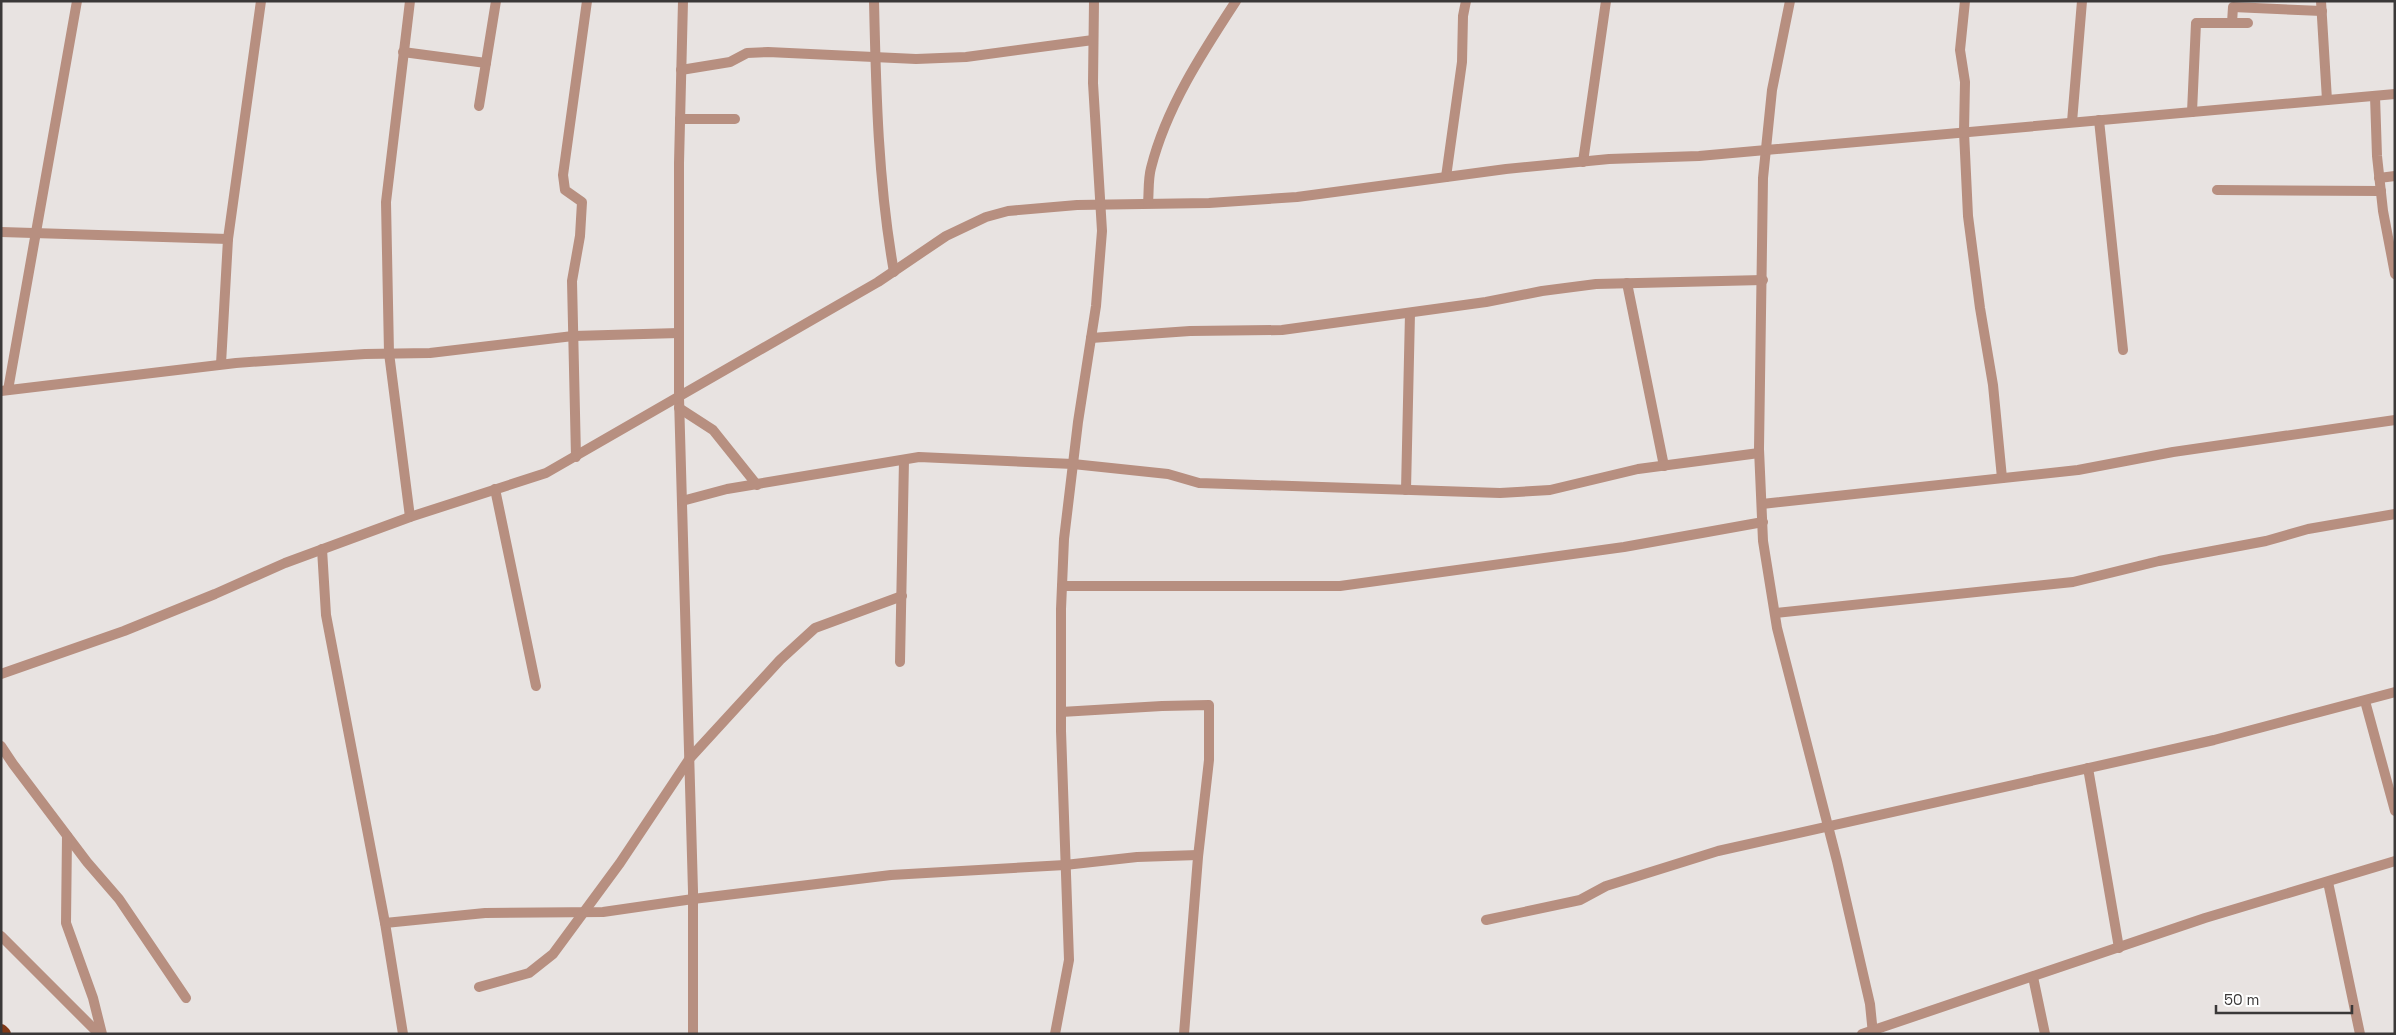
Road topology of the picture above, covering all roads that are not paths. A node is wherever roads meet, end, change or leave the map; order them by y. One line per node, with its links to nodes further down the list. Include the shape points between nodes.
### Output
1 (77, 1): 43 (street)
2 (261, 1): 44 (street)
3 (410, 1): 19 (street)
4 (496, 1): 21 (street)
5 (587, 1): 51 (street, via 563,175 565,190 582,202 572,282)
6 (683, 1): 22 (street)
7 (874, 1): 20 (street)
8 (1094, 1): 18 (street)
9 (1236, 1): 40 (street, via 1208,45 1160,139 1150,170)
10 (1466, 1): 36 (street, via 1462,62)
11 (1606, 1): 34 (street)
12 (1790, 1): 33 (street, via 1772,90)
13 (1965, 1): 32 (street, via 1960,50 1965,82)
14 (2082, 1): 31 (street)
15 (2322, 6): 16 (street, via 2233,7); 25 (street)
16 (2232, 23): 17 (street); 27 (street, via 2196,23)
17 (2248, 23)
18 (1093, 40): 20 (street, via 966,57 916,59); 41 (street, via 1096,154)
19 (403, 52): 21 (street); 54 (street, via 386,202)
20 (875, 56): 22 (street, via 747,53 730,62); 45 (street, via 886,230)
21 (486, 63): 26 (street)
22 (681, 70): 28 (street)
23 (2395, 94): 24 (street)
24 (2375, 96): 25 (street); 37 (street)
25 (2327, 100): 27 (street)
26 (479, 106)
27 (2192, 112): 30 (street)
28 (680, 119): 29 (street); 50 (street)
29 (735, 119)
30 (2099, 120): 31 (street); 53 (street)
31 (2072, 122): 32 (street)
32 (1964, 132): 33 (street); 64 (street, via 1968,216 1993,385)
33 (1766, 150): 34 (street); 47 (street)
34 (1583, 162): 36 (street)
35 (2395, 176): 37 (street)
36 (1446, 177): 40 (street, via 1297,197)
37 (2379, 178): 39 (street)
38 (2217, 190): 39 (street)
39 (2381, 191): 46 (street)
40 (1148, 203): 41 (street)
41 (1101, 204): 45 (street, via 1008,211 986,217 946,236); 52 (street, via 1102,231)
42 (1, 232): 43 (street)
43 (35, 234): 44 (street); 56 (street)
44 (228, 239): 55 (street)
45 (894, 272): 57 (street)
46 (2395, 274)
47 (1762, 280): 48 (street); 59 (street)
48 (1627, 283): 49 (street, via 1542,291); 63 (street)
49 (1410, 313): 52 (street, via 1282,330 1190,331); 67 (street)
50 (679, 333): 51 (street); 57 (street)
51 (573, 336): 54 (street, via 430,353); 60 (street)
52 (1091, 338): 62 (street)
53 (2123, 350)
54 (389, 353): 55 (street); 71 (street)
55 (221, 364): 56 (street)
56 (4, 390)
57 (679, 403): 60 (street); 65 (street, via 713,430); 68 (street)
58 (2395, 420): 64 (street, via 2173,452 2078,470)
59 (1760, 453): 63 (street); 69 (street)
60 (576, 456): 66 (street, via 546,472)
61 (904, 460): 62 (street, via 919,457); 65 (street); 75 (street)
62 (1073, 464): 67 (street, via 1168,474 1199,483); 74 (street)
63 (1664, 466): 67 (street, via 1550,490 1500,493)
64 (2002, 478): 69 (street)
65 (757, 485): 68 (street)
66 (495, 489): 71 (street); 79 (street)
67 (1406, 490)
68 (682, 501): 84 (street)
69 (1762, 504): 72 (street)
70 (2395, 514): 76 (street, via 2308,529 2073,582)
71 (410, 517): 73 (street)
72 (1763, 522): 74 (street, via 1624,547 1340,586); 76 (street)
73 (322, 549): 78 (street, via 124,631); 96 (street, via 326,616)
74 (1062, 586): 82 (street)
75 (902, 596): 77 (street); 84 (street, via 815,628 780,660)
76 (1774, 613): 87 (street)
77 (900, 662)
78 (1, 674)
79 (536, 686)
80 (2395, 692): 81 (street)
81 (2365, 701): 85 (street); 86 (street)
82 (1061, 712): 89 (street, via 1209,706 1209,760); 91 (street)
83 (1, 746): 88 (street)
84 (690, 758): 93 (street); 94 (street)
85 (2088, 768): 87 (street); 98 (street)
86 (2395, 811)
87 (1827, 826): 95 (street, via 1718,851 1606,886 1580,900); 103 (street, via 1870,1004)
88 (67, 836): 101 (street, via 119,899); 105 (street, via 66,923 93,998)
89 (1198, 855): 91 (street, via 1137,857); 109 (street)
90 (2395, 861): 92 (street)
91 (1065, 865): 93 (street, via 891,875); 108 (street, via 1069,960)
92 (2328, 882): 98 (street, via 2205,918); 112 (street)
93 (693, 899): 94 (street); 107 (street)
94 (584, 912): 96 (street, via 485,914); 100 (street, via 553,954 529,973)
95 (1486, 920)
96 (385, 923): 106 (street)
97 (1, 936): 105 (street)
98 (2119, 948): 99 (street)
99 (2033, 977): 103 (street); 111 (street)
100 (479, 987)
101 (186, 998)
102 (1, 1031): 104 (highway)
103 (1873, 1032): 110 (street)
104 (4, 1034)
105 (100, 1034)
106 (403, 1034)
107 (693, 1034)
108 (1055, 1034)
109 (1184, 1034)
110 (1862, 1034)
111 (2045, 1034)
112 (2360, 1034)

